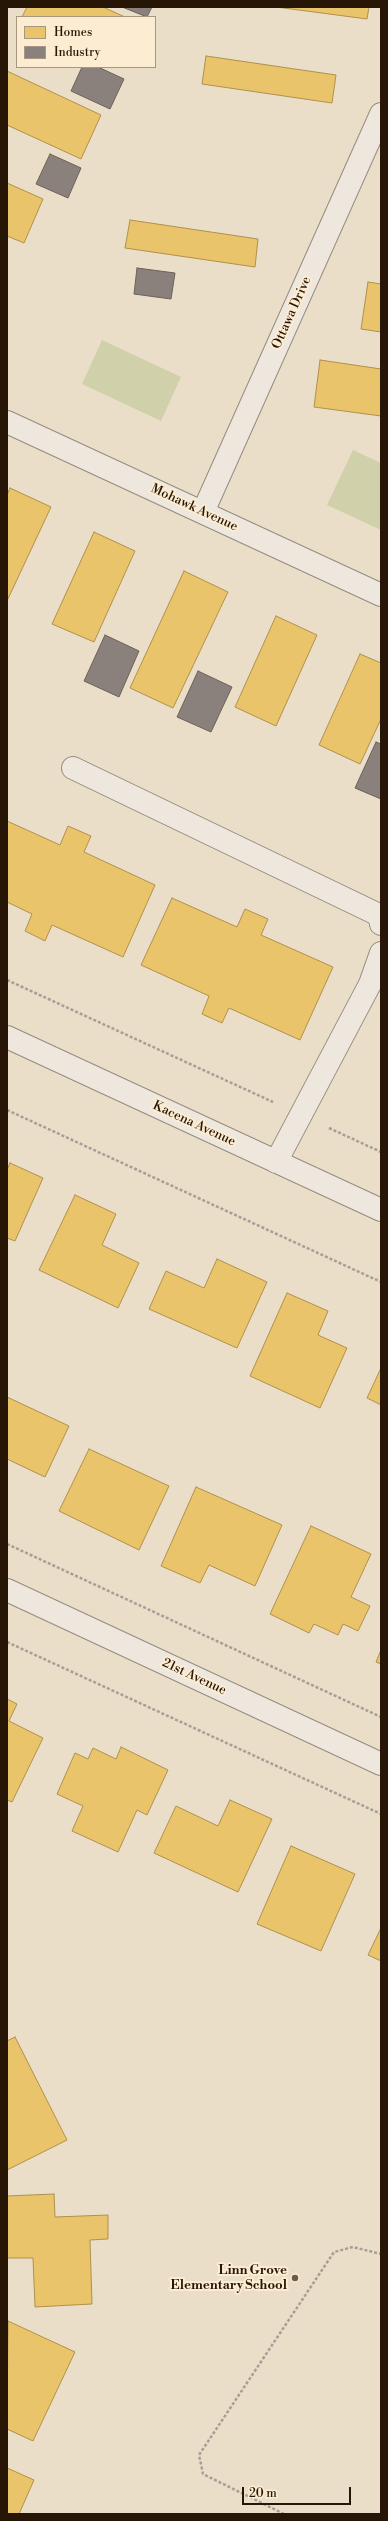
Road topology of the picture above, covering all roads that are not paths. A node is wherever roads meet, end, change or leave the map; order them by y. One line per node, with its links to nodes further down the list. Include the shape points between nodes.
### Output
1 (381, 114): 3 (street, Ottawa Drive)
2 (7, 422): 3 (street, Mohawk Avenue)
3 (203, 512): 4 (street, Mohawk Avenue)
4 (381, 595)
5 (72, 768): 6 (street, via 379,915)
6 (381, 924)
7 (381, 953): 9 (street, via 370,984)
8 (7, 1037): 9 (street, Kacena Avenue)
9 (276, 1162): 10 (street, Kacena Avenue)
10 (381, 1210)
11 (7, 1590): 12 (street, 21st Avenue)
12 (381, 1764)

